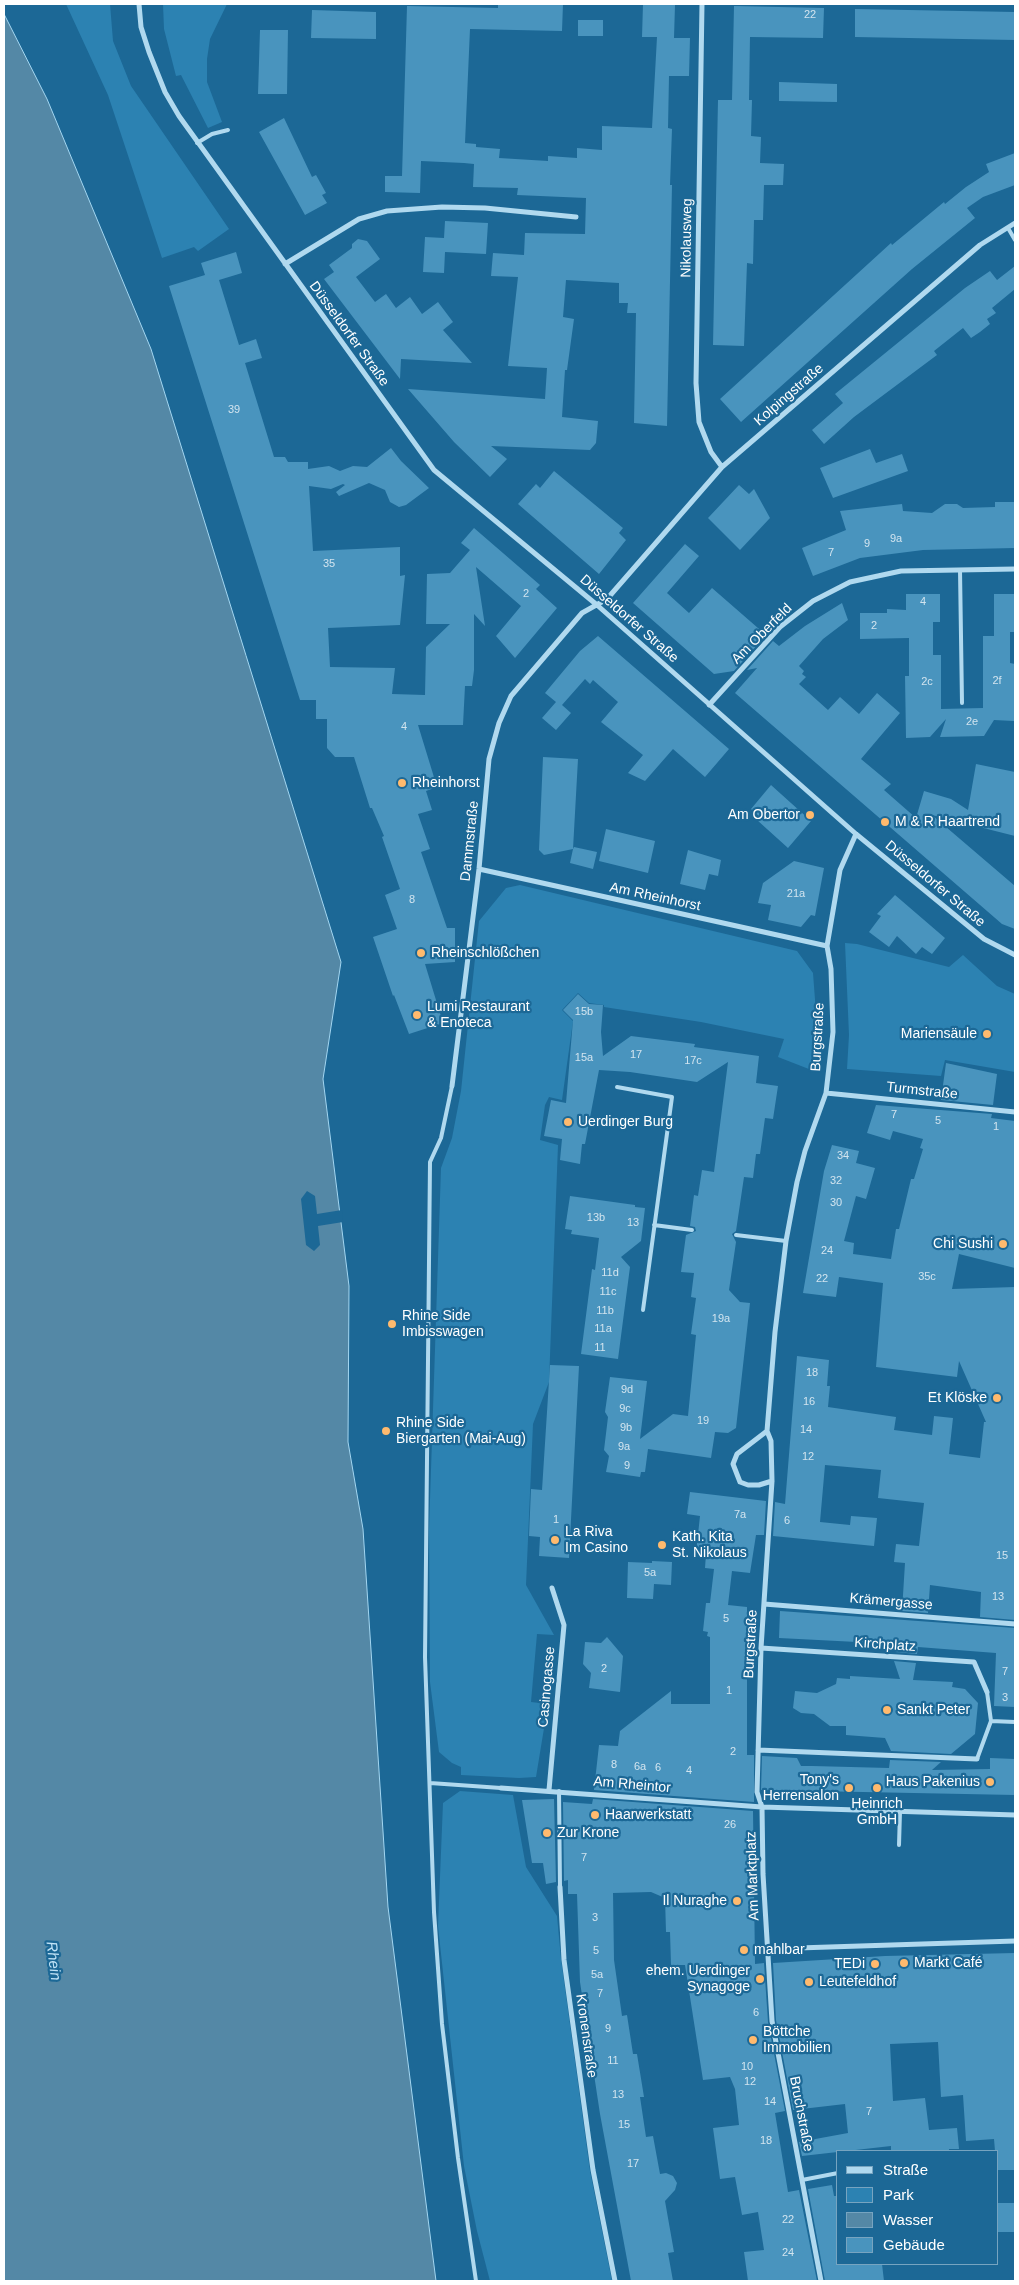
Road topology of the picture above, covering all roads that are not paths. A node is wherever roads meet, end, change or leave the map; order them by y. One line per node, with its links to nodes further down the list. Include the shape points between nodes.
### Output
1 (139, 4): 4 (street, Düsseldorfer Straße, via 141,27 159,76)
2 (702, 4): 10 (street, Nikolausweg, via 696,383 700,422 711,452)
3 (228, 130): 4 (lane)
4 (197, 143): 9 (street, Düsseldorfer Straße)
5 (576, 216): 9 (street, via 485,208 387,211 344,227)
6 (1015, 223): 7 (street, Kolpingstraße)
7 (1008, 228): 8 (lane); 10 (street, Kolpingstraße, via 980,245)
8 (1015, 240)
9 (285, 264): 13 (street, Düsseldorfer Straße, via 434,470)
10 (722, 467): 13 (street, Kolpingstraße, via 607,599)
11 (1015, 569): 12 (street, Am Oberfeld)
12 (960, 570): 14 (lane); 15 (street, Am Oberfeld, via 901,571 850,582 813,601 780,627)
13 (597, 605): 15 (street, Düsseldorfer Straße); 17 (street, Dammstraße, via 582,613 511,696 489,759)
14 (962, 703)
15 (709, 705): 16 (street, Düsseldorfer Straße)
16 (856, 834): 18 (street, Burgstraße, via 840,870); 19 (street, Düsseldorfer Straße, via 984,939)
17 (479, 869): 18 (street, Am Rheinhorst); 20 (street, Dammstraße)
18 (827, 946): 22 (street, Burgstraße, via 833,1032)
19 (1015, 955)
20 (452, 1086): 40 (lane, via 441,1138 430,1162 425,1657)
21 (617, 1087): 24 (lane, via 672,1098)
22 (826, 1093): 23 (street, Turmstraße); 27 (street, Burgstraße, via 805,1151)
23 (1015, 1112)
24 (654, 1225): 25 (lane); 28 (lane)
25 (692, 1230)
26 (736, 1235): 27 (lane)
27 (786, 1242): 29 (street, Burgstraße)
28 (643, 1310)
29 (766, 1431): 30 (street, Burgstraße, via 771,1442); 30 (street, via 737,1454 733,1464 740,1482 760,1485)
30 (772, 1481): 32 (street, Burgstraße)
31 (552, 1588): 42 (street, Casinogasse, via 564,1625)
32 (764, 1604): 33 (street, Krämergasse); 34 (street, Burgstraße)
33 (1015, 1624)
34 (761, 1648): 35 (street, Kirchplatz, via 974,1662); 38 (street, Burgstraße)
35 (987, 1692): 36 (lane)
36 (991, 1721): 37 (lane); 39 (lane)
37 (1015, 1722)
38 (758, 1750): 39 (street); 44 (street, Burgstraße, via 757,1792)
39 (977, 1759)
40 (430, 1783): 41 (lane); 53 (lane, via 442,2024)
41 (501, 1788): 42 (street, Am Rheintor)
42 (549, 1790): 43 (street, Am Rheintor)
43 (559, 1791): 44 (street, Am Rheintor); 48 (lane, Kronenstraße)
44 (762, 1807): 45 (street); 50 (street, Am Marktplatz)
45 (900, 1812): 46 (street); 47 (lane)
46 (1015, 1815)
47 (899, 1845)
48 (560, 1887): 54 (street, Kronenstraße, via 564,1960 593,2170)
49 (1015, 1941): 50 (street)
50 (767, 1949): 52 (street, Bruchstraße, via 772,2021)
51 (836, 2173): 52 (lane)
52 (802, 2180): 55 (street, Bruchstraße)
53 (476, 2281)
54 (615, 2281)
55 (821, 2281)

